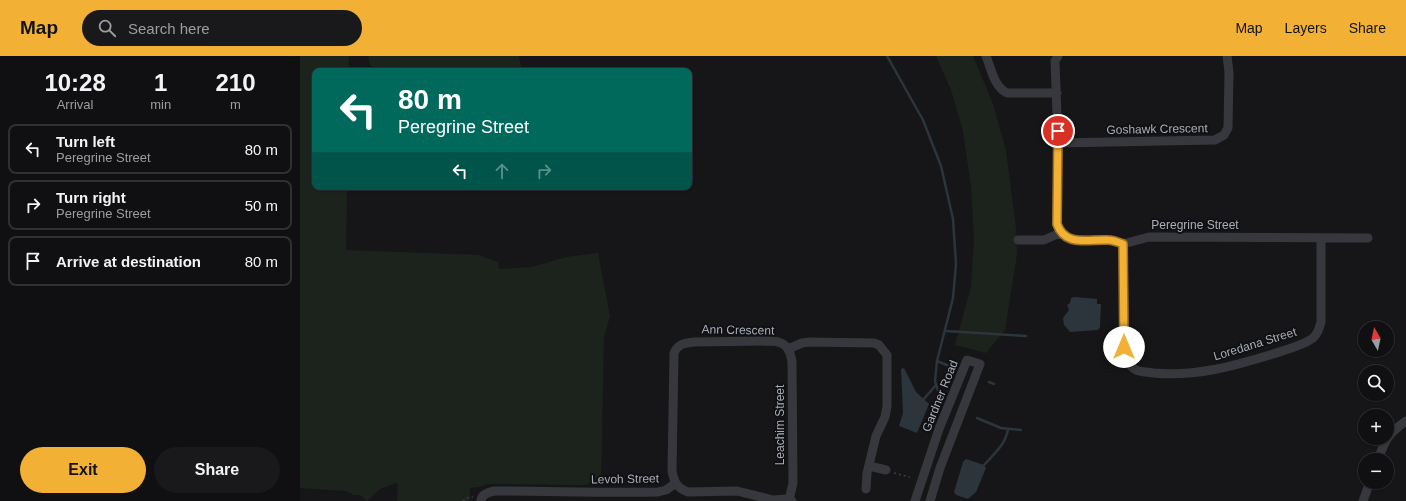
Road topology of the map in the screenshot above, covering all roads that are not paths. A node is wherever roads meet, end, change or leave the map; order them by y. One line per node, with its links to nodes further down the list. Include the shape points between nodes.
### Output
1 (986, 56): 4 (street, via 1001,90 1007,93)
2 (1058, 56): 4 (street, via 1055,62)
3 (1227, 56): 5 (street, Goshawk Crescent, via 1228,128 1224,136 1216,140)
4 (1057, 93): 5 (street)
5 (1058, 143): 6 (street, via 1057,224)
6 (1060, 232): 9 (street, via 1044,240); 10 (street, Peregrine Street, via 1071,240 1110,240)
7 (1321, 238): 8 (street, Peregrine Street); 10 (street, Peregrine Street, via 1149,237); 10 (street, Loredana Street, via 1321,322 1319,331 1312,338 1291,348 1255,359 1203,372 1170,374 1135,370 1124,355)
8 (1368, 238)
9 (1018, 240)
10 (1123, 244)
11 (788, 349): 14 (street, via 809,342 874,343 884,350 888,360 888,406 876,436); 16 (street, Ann Crescent, via 783,343 772,341 694,342 676,348 672,471); 20 (street, Leachim Street, via 792,362 793,483)
12 (1406, 421): 13 (street, via 1389,436)
13 (1381, 453)
14 (869, 466): 15 (street); 17 (street)
15 (886, 470)
16 (676, 483): 19 (street, Levoh Street, via 658,492 494,491 484,495); 20 (street, Levoh Street, via 688,492 737,491 772,500)
17 (866, 489)
18 (1367, 489): 23 (street)
19 (481, 500)
20 (790, 500)
21 (915, 501): 22 (street, Gardner Road, via 939,429 967,360 980,364)
22 (930, 501)
23 (1363, 501)

